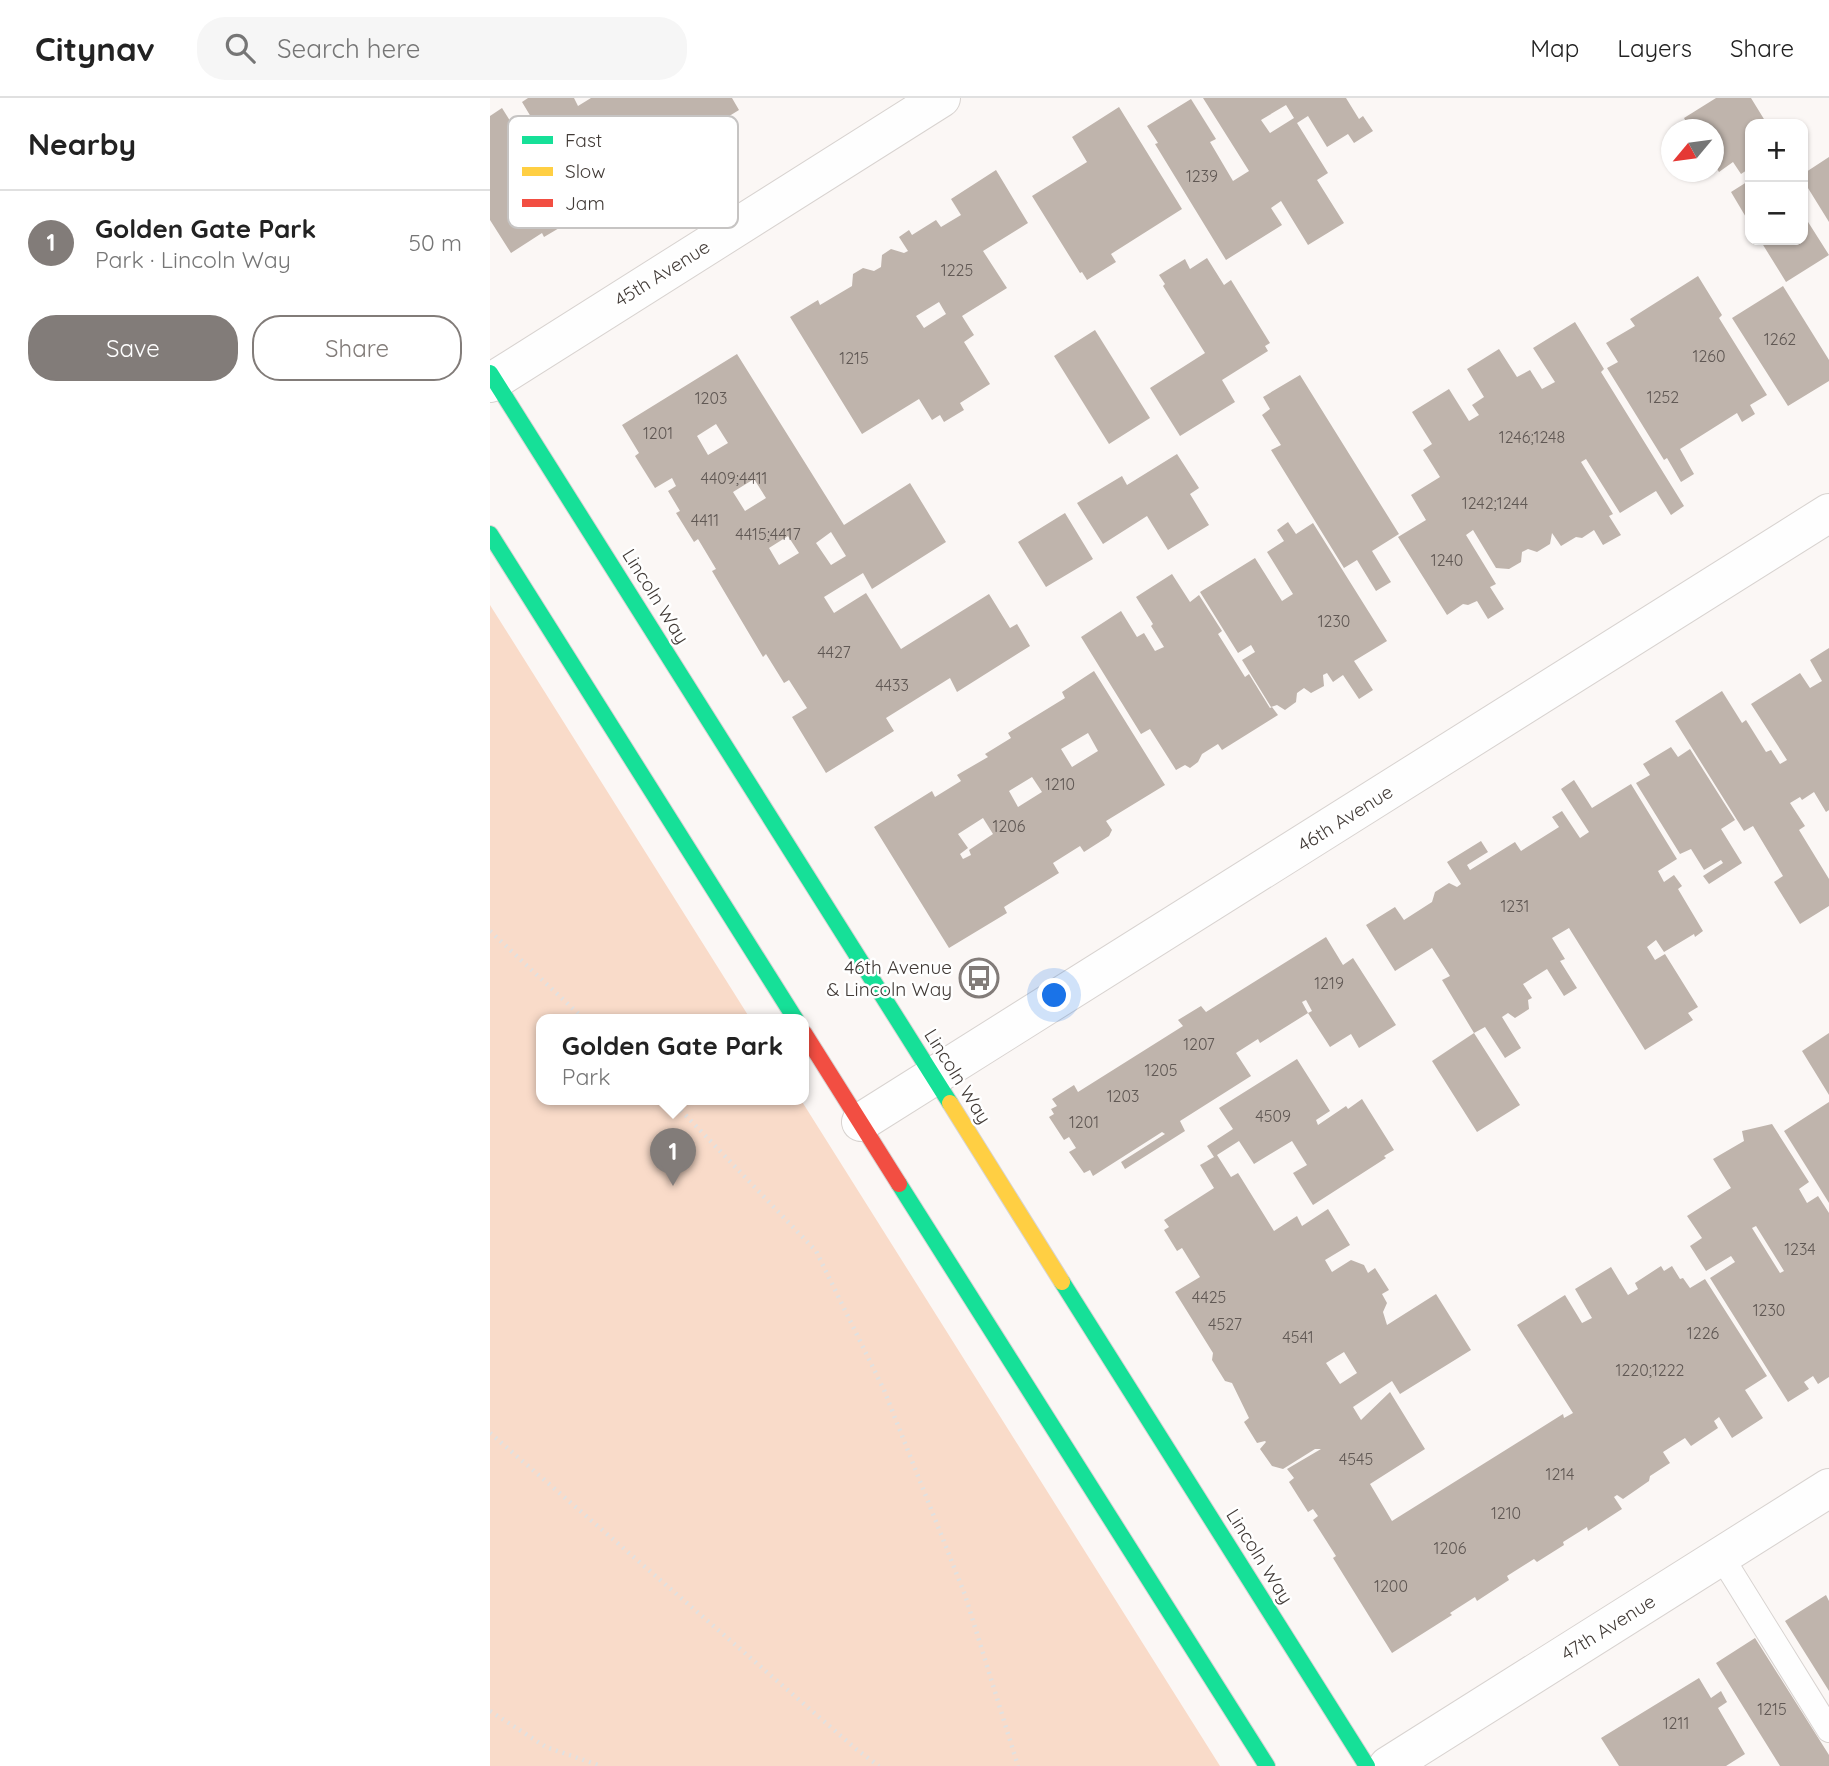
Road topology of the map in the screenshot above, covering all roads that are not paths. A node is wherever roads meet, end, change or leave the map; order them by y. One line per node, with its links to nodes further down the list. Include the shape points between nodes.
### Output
1 (941, 98): 2 (street, 45th Avenue)
2 (738, 224)
3 (732, 228): 4 (street, 45th Avenue)
4 (491, 378): 9 (main road, Lincoln Way)
5 (1829, 513): 9 (street, 46th Avenue)
6 (490, 534): 7 (main road)
7 (792, 1014)
8 (809, 1041): 10 (main road)
9 (934, 1076): 10 (street, 46th Avenue); 15 (main road, Lincoln Way)
10 (861, 1122): 14 (main road)
11 (1829, 1488): 12 (street, 47th Avenue)
12 (1721, 1556): 13 (lane); 16 (street, 47th Avenue)
13 (1829, 1730)
14 (1267, 1766)
15 (1367, 1766)
16 (1388, 1766)

